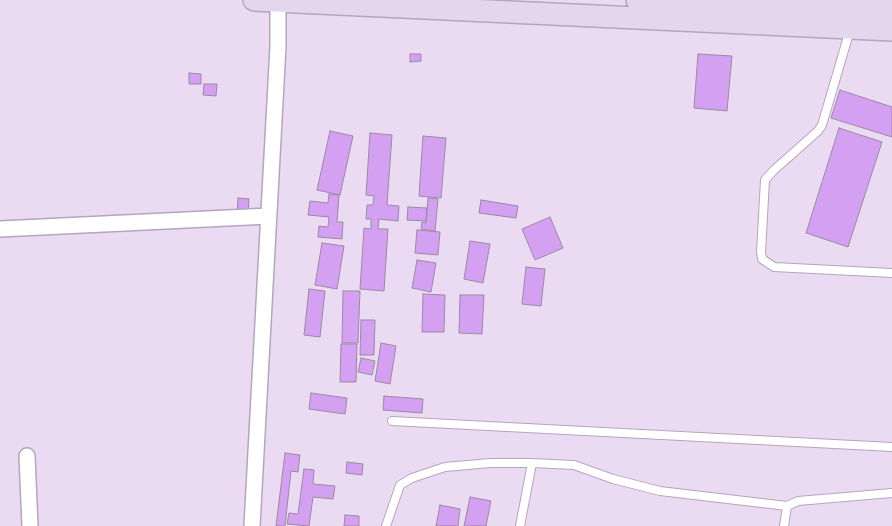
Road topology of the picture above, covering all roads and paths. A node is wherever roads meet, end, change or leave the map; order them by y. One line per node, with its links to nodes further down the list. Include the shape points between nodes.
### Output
1 (254, 0): 3 (street)
2 (637, 0): 4 (street)
3 (278, 1): 5 (street); 7 (street)
4 (892, 10)
5 (850, 28): 6 (street); 9 (lane, via 822,125 766,180 762,259 774,267)
6 (892, 30)
7 (269, 216): 8 (street); 17 (street)
8 (0, 228)
9 (892, 273)
10 (392, 420): 11 (lane)
11 (892, 447)
12 (27, 456): 16 (street)
13 (532, 463): 15 (lane, via 574,465 613,479 660,490); 18 (lane, via 445,468 412,478 400,485); 19 (lane)
14 (892, 493): 15 (lane, via 798,501)
15 (787, 506): 20 (lane)
16 (30, 526)
17 (252, 526)
18 (386, 526)
19 (520, 526)
20 (784, 526)

